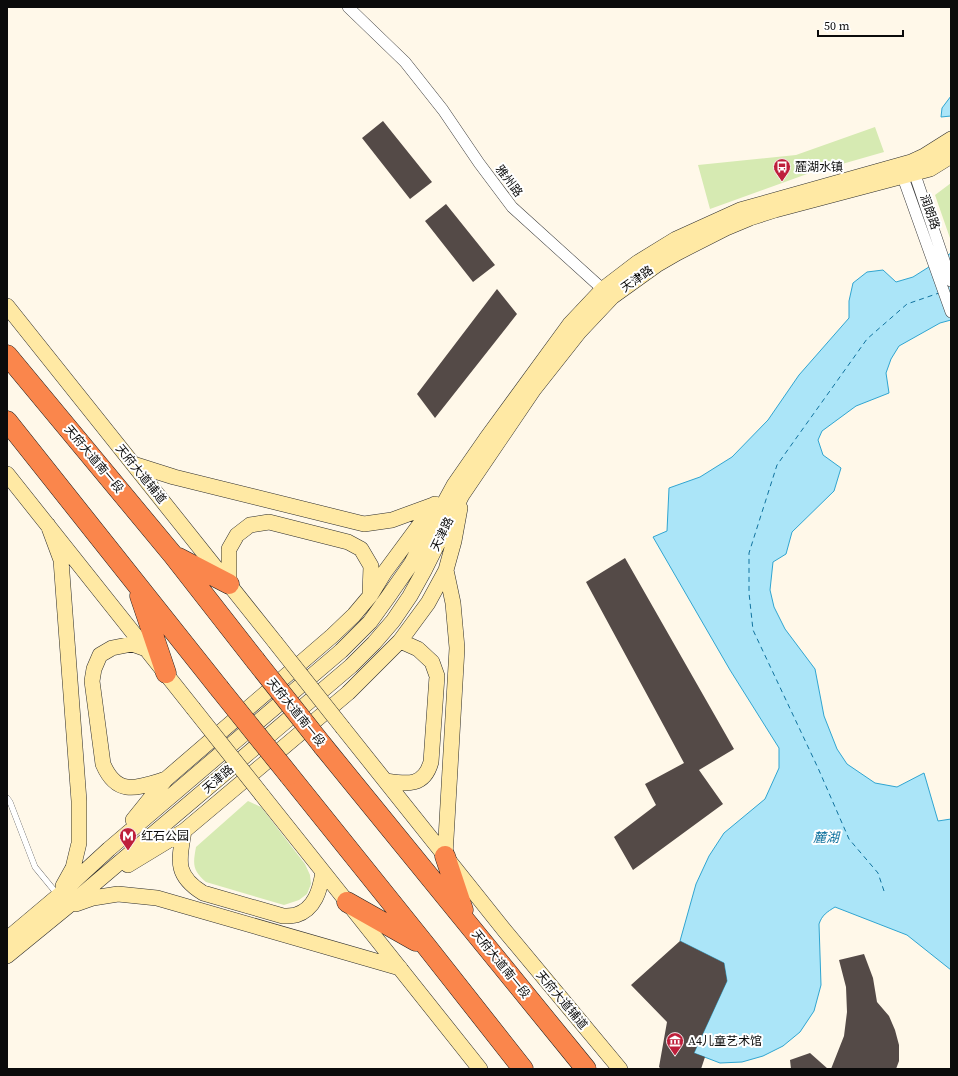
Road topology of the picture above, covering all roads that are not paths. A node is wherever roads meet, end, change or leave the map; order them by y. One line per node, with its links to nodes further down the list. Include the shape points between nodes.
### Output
1 (348, 7): 7 (street, 雅州路, via 405,62 443,110 512,207)
2 (951, 139): 4 (street)
3 (951, 156): 4 (street, via 930,169)
4 (907, 170): 5 (street, 润朗路); 7 (street, 天津路, via 775,210 726,228)
5 (924, 220): 6 (street, 润朗路); 9 (street, 润朗路)
6 (951, 281)
7 (607, 293): 14 (street, 天津路)
8 (7, 306): 12 (street, 天府大道辅道)
9 (951, 312)
10 (7, 355): 17 (highway, 天府大道南一段)
11 (7, 421): 19 (highway)
12 (133, 464): 15 (street, via 174,477 364,524 392,520); 20 (street, 天府大道辅道)
13 (7, 474): 16 (street)
14 (458, 490): 15 (street); 18 (street, via 454,541); 29 (street, 天津路, via 370,622 341,651); 32 (street, 天津路, via 425,569 393,621 374,643 352,666)
15 (433, 505): 21 (street)
16 (48, 526): 23 (street); 33 (street, via 61,560 79,801 79,843)
17 (173, 555): 20 (highway); 35 (highway, 天府大道南一段, bridge, via 323,746)
18 (446, 570): 22 (street, via 428,603); 30 (street, via 453,603 457,648)
19 (137, 584): 24 (highway); 37 (highway, bridge)
20 (229, 584): 21 (street, via 229,549 237,535 250,525 269,522 348,542 361,550 371,566); 26 (street, 天府大道辅道, bridge)
21 (370, 596): 25 (street, via 332,636)
22 (400, 640): 26 (street, via 418,649 432,662 437,676 430,762 428,771 421,779 406,784); 28 (street, via 348,694)
23 (146, 649): 24 (street); 25 (street, via 132,644 112,648 100,655 94,669 92,681 103,764 116,784 129,788)
24 (166, 673): 31 (street, bridge)
25 (166, 779): 29 (street)
26 (386, 781): 30 (street, 天府大道辅道)
27 (7, 798): 33 (lane, via 35,867)
28 (184, 830): 31 (street, via 181,868 185,878 203,894 283,916 296,915 309,908 316,898); 32 (street)
29 (109, 849): 33 (street, 天津路)
30 (445, 856): 35 (highway); 43 (street, 天府大道辅道)
31 (323, 872): 34 (street)
32 (88, 889): 33 (street, 天津路)
33 (63, 901): 36 (street, 天津路); 38 (street, 天津路); 39 (street, via 118,894 157,898)
34 (347, 902): 37 (highway); 39 (street)
35 (468, 923): 42 (highway, 天府大道南一段)
36 (7, 939)
37 (427, 947): 41 (highway)
38 (7, 956)
39 (400, 968): 40 (street)
40 (480, 1069)
41 (523, 1069)
42 (586, 1069)
43 (620, 1069)

